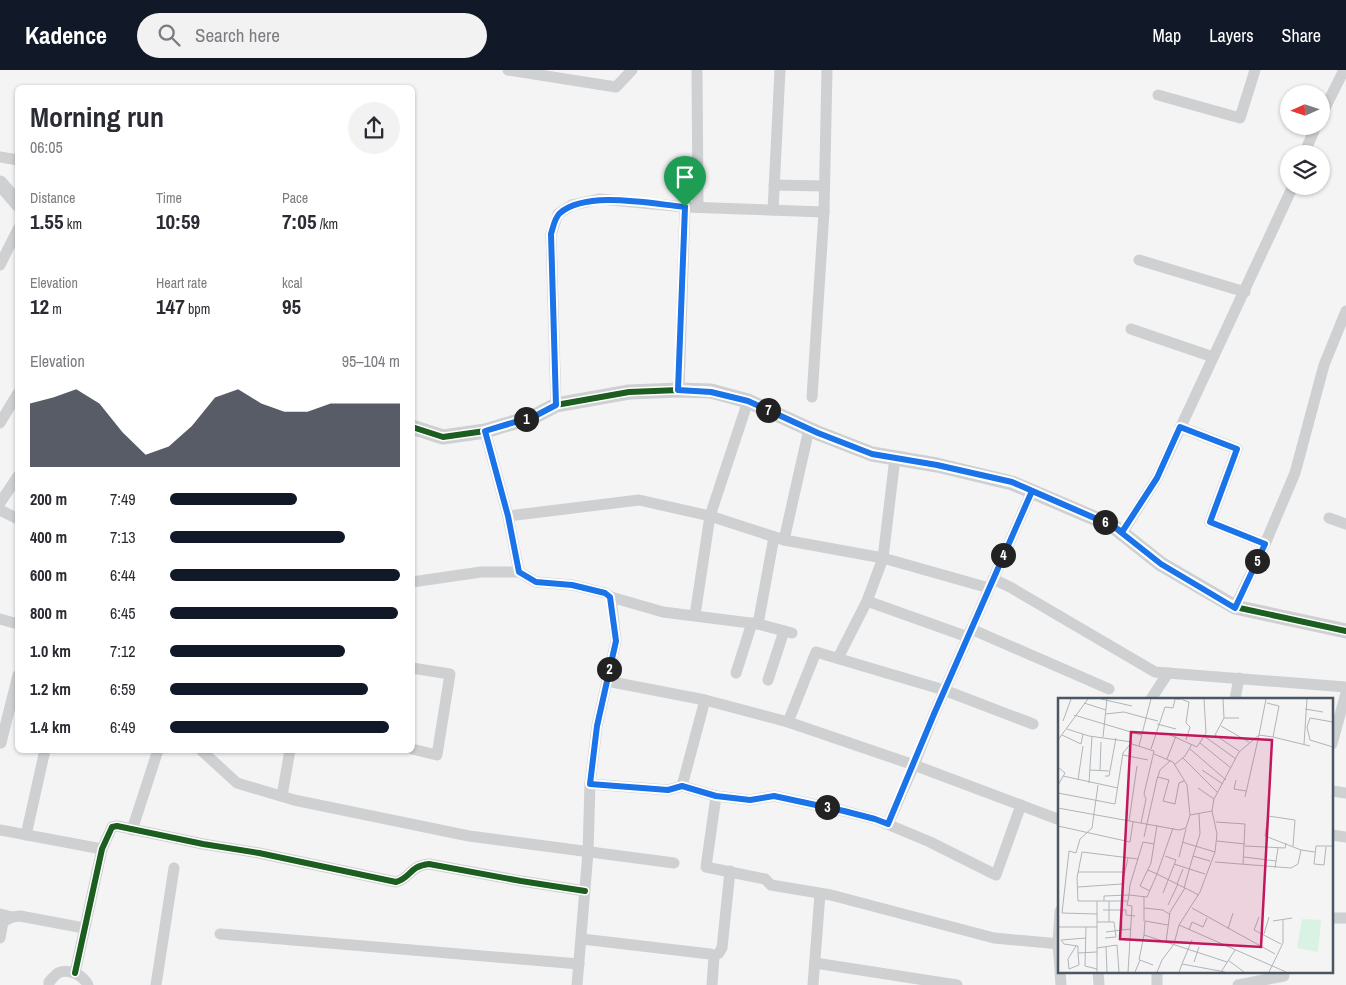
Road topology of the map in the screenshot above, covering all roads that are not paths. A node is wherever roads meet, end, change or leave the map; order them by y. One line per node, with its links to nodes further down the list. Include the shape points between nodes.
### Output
1 (508, 70): 2 (street, via 616,87)
2 (632, 70)
3 (697, 70): 18 (street)
4 (780, 70): 13 (street)
5 (827, 70): 14 (street)
6 (1255, 70): 8 (street, via 1240,118)
7 (1344, 70): 9 (street)
8 (1158, 95)
9 (1330, 98)
10 (0, 157): 11 (street)
11 (15, 160)
12 (0, 183): 16 (street)
13 (774, 185): 14 (street); 19 (street)
14 (824, 186): 20 (street)
15 (1289, 195): 24 (street)
16 (15, 200)
17 (685, 207): 18 (street); 28 (street); 32 (street, via 600,199 572,205 558,214 551,234)
18 (698, 207): 19 (street)
19 (773, 210): 20 (street)
20 (824, 212): 29 (street)
21 (15, 235): 23 (street)
22 (1139, 260): 24 (street)
23 (0, 265)
24 (1245, 292): 27 (street)
25 (1346, 311): 50 (street, via 1324,365 1295,473)
26 (1131, 329): 27 (street)
27 (1213, 357): 34 (street)
28 (678, 390): 31 (street, via 711,392); 32 (street, via 629,392)
29 (812, 397)
30 (15, 398): 33 (street)
31 (748, 401): 36 (street); 44 (street)
32 (556, 405): 37 (street, via 535,416)
33 (0, 422)
34 (1180, 427): 48 (street, via 1157,478); 50 (street, via 1237,449 1210,522)
35 (415, 428): 37 (street, via 442,437)
36 (809, 429): 38 (street, via 872,454); 49 (street)
37 (485, 431): 43 (street)
38 (895, 458): 40 (street, via 1012,482); 51 (street)
39 (15, 480): 41 (street)
40 (1032, 491): 48 (street); 54 (street)
41 (0, 503)
42 (0, 510): 45 (street)
43 (508, 516): 44 (street, via 639,500); 52 (street)
44 (710, 516): 49 (street); 58 (street)
45 (15, 518)
46 (1328, 518): 47 (street)
47 (1346, 524)
48 (1122, 532): 57 (street, via 1161,564)
49 (779, 539): 51 (street); 61 (street)
50 (1265, 544): 57 (street)
51 (882, 558): 54 (street); 56 (street)
52 (519, 572): 53 (street, via 481,572); 55 (street, via 536,582 572,585)
53 (415, 582)
54 (991, 584): 63 (street); 66 (street, via 1010,587 1155,672)
55 (610, 597): 58 (street, via 663,612); 70 (street, via 616,641)
56 (867, 601): 63 (street); 64 (street)
57 (1235, 608): 62 (street)
58 (694, 615): 61 (street)
59 (0, 619): 60 (street)
60 (15, 623)
61 (755, 624): 67 (street); 69 (street, via 788,632)
62 (1346, 631)
63 (969, 633): 72 (street); 73 (street)
64 (838, 658): 73 (street); 79 (street, via 816,652)
65 (415, 668): 83 (street, via 450,674 437,755)
66 (1168, 672): 68 (street); 76 (street)
67 (736, 673)
68 (1239, 678): 71 (street); 77 (street)
69 (768, 680)
70 (607, 681): 78 (street); 89 (street, via 597,726)
71 (1346, 686)
72 (1109, 689)
73 (944, 690): 80 (street); 88 (street)
74 (15, 693): 82 (street)
75 (1346, 693): 81 (street)
76 (1152, 698)
77 (1235, 698)
78 (705, 700): 79 (street); 90 (street)
79 (788, 722): 88 (street)
80 (1033, 724)
81 (1338, 728)
82 (1, 743)
83 (415, 750)
84 (44, 753): 98 (street)
85 (157, 753): 97 (street)
86 (204, 753): 91 (street, via 237,783)
87 (289, 753): 91 (street)
88 (914, 765): 93 (street); 95 (street)
89 (590, 784): 90 (street, via 668,790); 100 (street)
90 (682, 786): 92 (street)
91 (282, 796): 100 (street, via 469,836)
92 (716, 796): 95 (street, via 750,800 774,796); 103 (street, via 706,867)
93 (1021, 805): 94 (street); 95 (street, via 996,875)
94 (1058, 819)
95 (888, 824)
96 (0, 830): 98 (street)
97 (132, 830): 99 (street, via 112,827); 104 (street, via 396,882 418,865 429,864)
98 (26, 835): 99 (street)
99 (102, 849): 108 (street)
100 (588, 852): 101 (street); 104 (street)
101 (674, 863)
102 (174, 868): 124 (street)
103 (730, 871): 105 (street, via 765,879 771,885); 113 (street, via 722,948)
104 (585, 891): 111 (street)
105 (820, 894): 112 (street, via 994,938); 114 (street)
106 (0, 914): 107 (street)
107 (12, 917): 108 (street); 110 (street, via 3,922)
108 (84, 928): 119 (street)
109 (220, 934): 115 (street)
110 (0, 938)
111 (582, 939): 113 (street); 115 (street)
112 (1058, 944)
113 (714, 956): 126 (street)
114 (814, 963): 121 (street); 127 (street)
115 (579, 964): 125 (street)
116 (1060, 972): 129 (street)
117 (1098, 972): 130 (street)
118 (1157, 972): 131 (street)
119 (75, 973): 122 (street, via 57,973); 123 (street)
120 (1284, 977): 132 (street)
121 (908, 981): 128 (street)
122 (49, 985)
123 (88, 985)
124 (156, 985)
125 (577, 985)
126 (712, 985)
127 (813, 985)
128 (957, 985)
129 (1061, 985)
130 (1099, 985)
131 (1157, 985)
132 (1238, 985)

